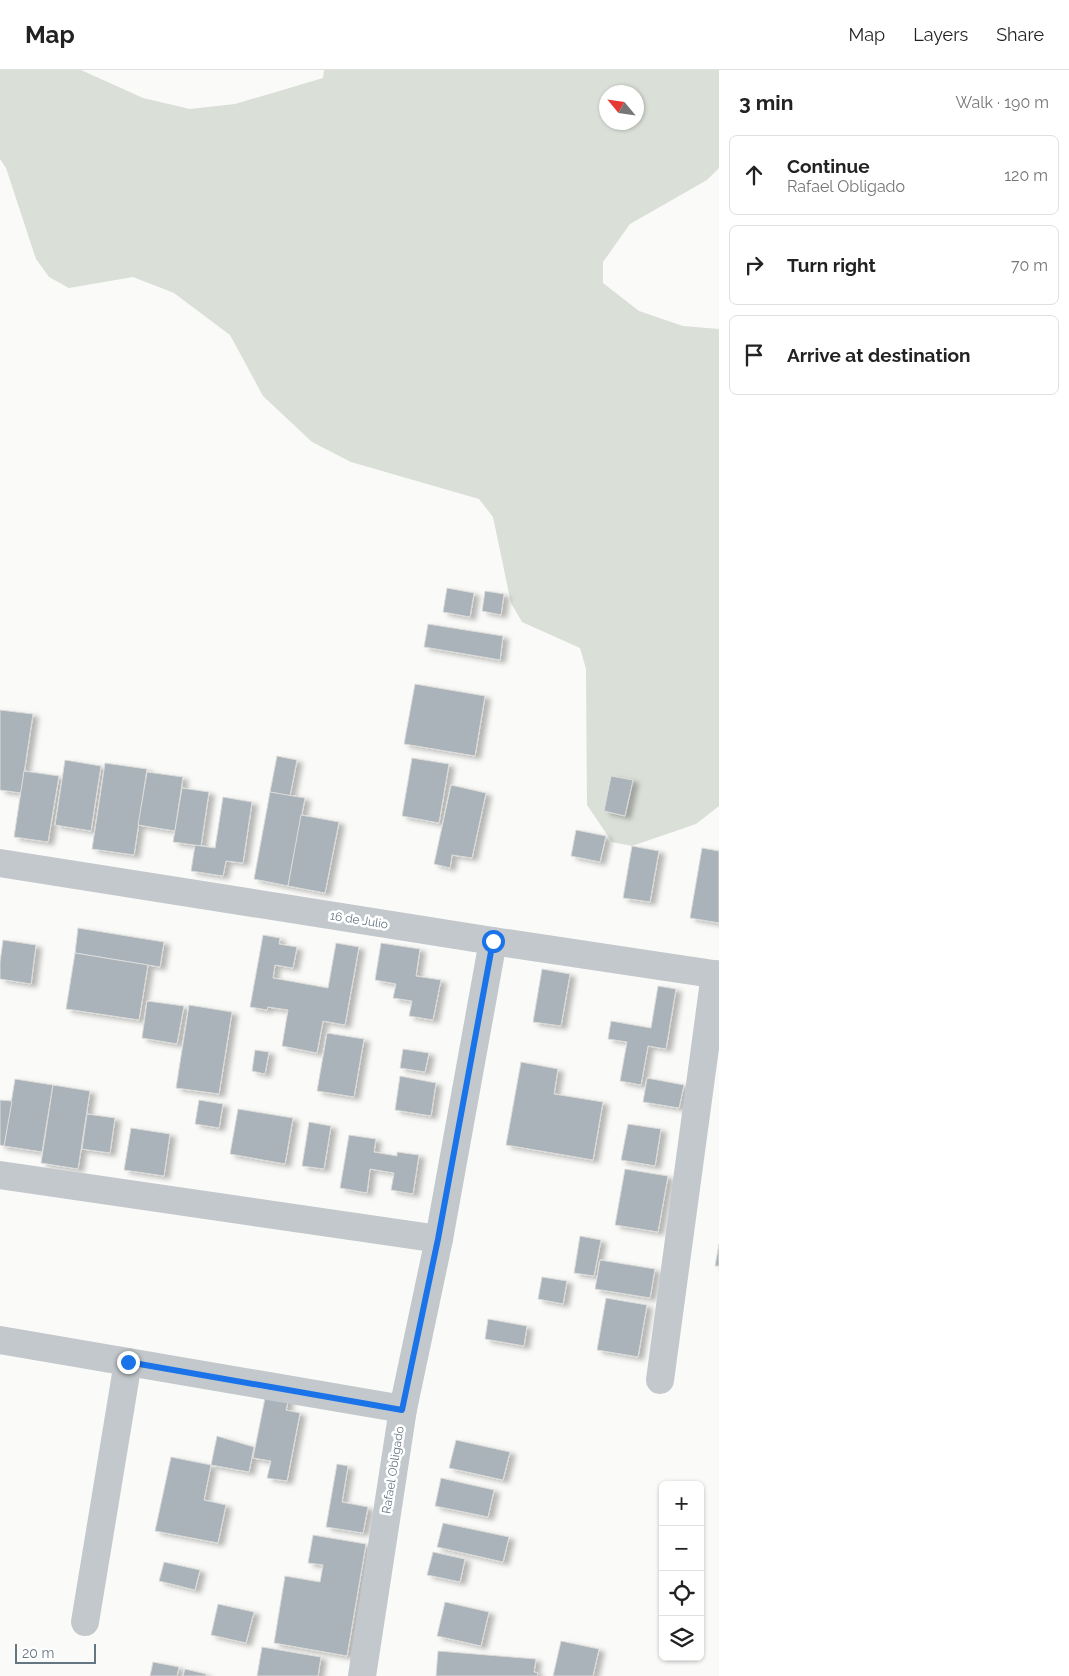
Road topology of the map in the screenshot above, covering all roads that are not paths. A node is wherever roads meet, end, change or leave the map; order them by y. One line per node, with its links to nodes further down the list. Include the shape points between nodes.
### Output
1 (0, 863): 2 (street, 16 de Julio)
2 (493, 941): 3 (street, 16 de Julio); 5 (street, Rafael Obligado)
3 (717, 975): 8 (street)
4 (0, 1175): 5 (street)
5 (438, 1239): 9 (street, Rafael Obligado)
6 (0, 1340): 7 (street)
7 (128, 1362): 9 (street); 10 (street)
8 (660, 1380)
9 (402, 1410): 11 (street, Rafael Obligado)
10 (85, 1622)
11 (362, 1676)

